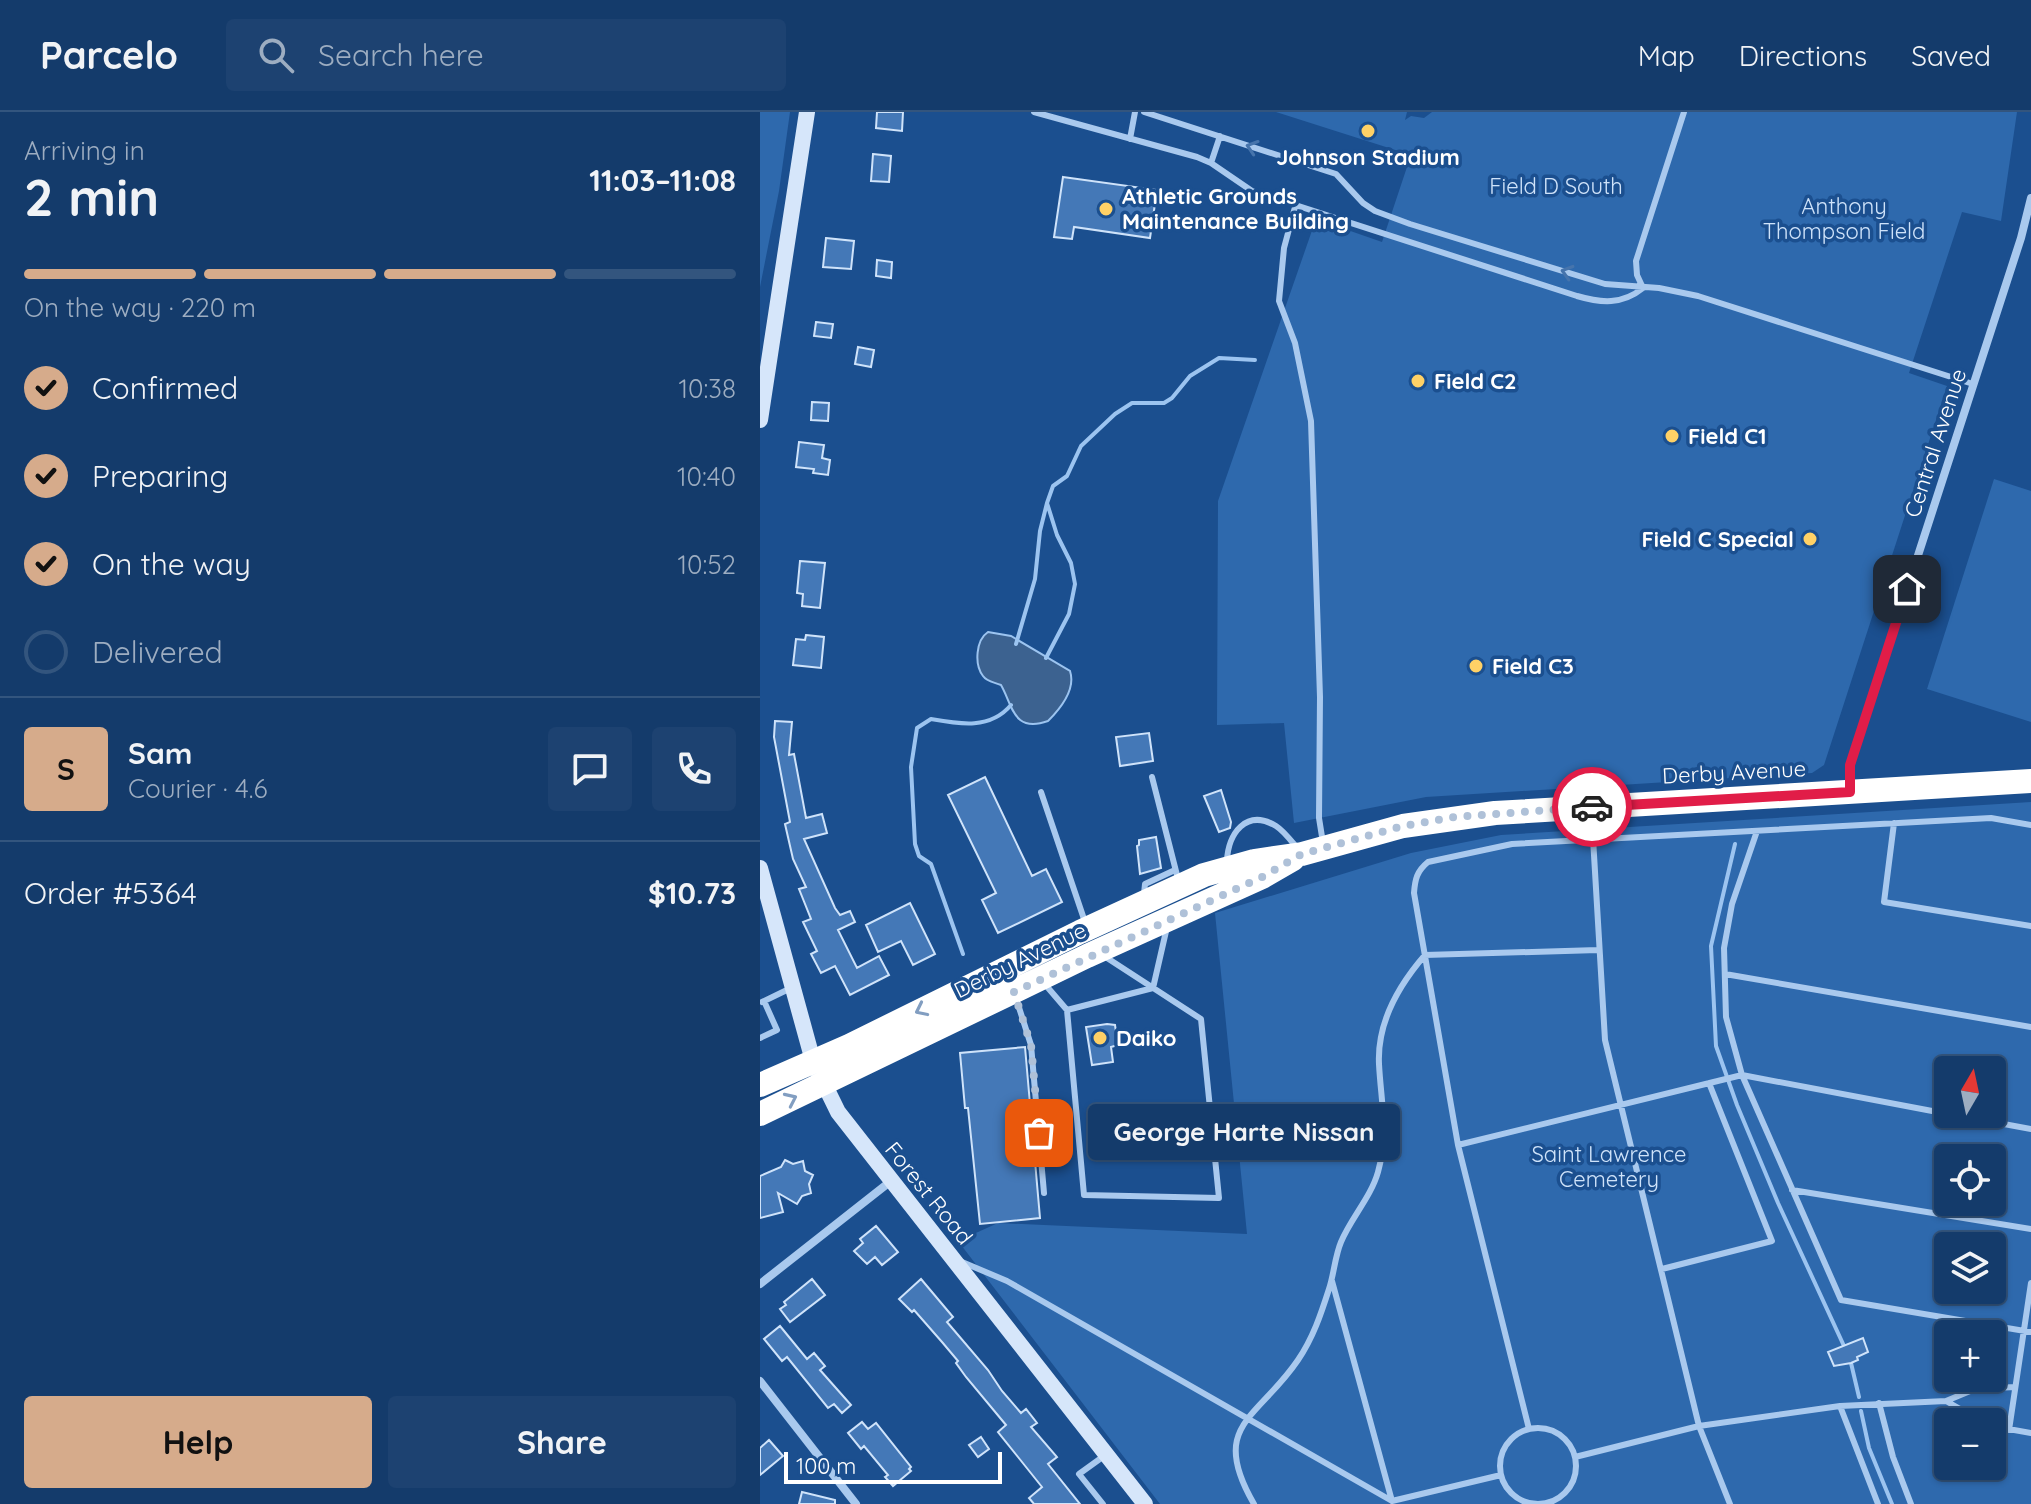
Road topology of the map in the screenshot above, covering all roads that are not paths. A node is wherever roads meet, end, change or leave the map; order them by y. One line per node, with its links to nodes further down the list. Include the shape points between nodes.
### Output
1 (807, 112): 13 (main road)
2 (1034, 112): 7 (lane)
3 (1135, 112): 7 (lane)
4 (1144, 112): 6 (lane)
5 (1684, 112): 11 (lane, via 1636,261)
6 (1220, 136): 8 (lane); 11 (lane, one-way to 6, via 1605,284 1410,224 1363,203 1336,174)
7 (1130, 139): 8 (lane)
8 (1211, 163): 10 (lane, via 1252,191)
9 (2031, 198): 12 (street, Central Avenue)
10 (1295, 207): 11 (lane, via 1601,303 1634,296); 22 (lane, via 1279,301 1295,343 1311,421 1320,697 1319,818)
11 (1643, 288): 12 (lane, via 1698,296)
12 (1973, 384): 17 (street, Central Avenue, via 1850,765)
13 (760, 420)
14 (1152, 777): 25 (lane)
15 (2031, 781): 17 (highway, Derby Avenue)
16 (1041, 792): 29 (lane)
17 (1850, 792): 22 (highway, Derby Avenue, via 1495,813 1403,826)
18 (1894, 823): 19 (lane, via 1991,818); 20 (lane); 28 (lane, via 1884,902)
19 (2031, 825)
20 (1757, 831): 21 (lane); 33 (lane, via 1732,904)
21 (1593, 838): 30 (lane); 32 (lane, via 1512,844 1428,862 1415,879 1414,893)
22 (1313, 850): 24 (highway, Derby Avenue); 24 (lane, via 1278,827 1249,822 1228,844); 27 (highway, Derby Avenue)
23 (760, 868): 26 (main road, Forest Road)
24 (1226, 869): 25 (highway, Derby Avenue)
25 (1177, 878): 29 (highway, Derby Avenue, via 1145,902)
26 (766, 914): 35 (main road, Forest Road)
27 (1169, 920): 31 (highway, Derby Avenue); 36 (lane)
28 (2031, 926)
29 (1087, 929): 31 (highway); 42 (highway, Derby Avenue, one-way to 42)
30 (1598, 950): 32 (lane); 46 (lane, via 1605,1040)
31 (1097, 952): 34 (highway, Derby Avenue); 36 (lane)
32 (1425, 955): 51 (lane); 58 (lane, via 1393,1001 1381,1034 1386,1138 1377,1175 1341,1243)
33 (1725, 974): 40 (lane); 43 (lane, via 1726,1017)
34 (1041, 979): 37 (highway, Derby Avenue); 39 (lane)
35 (791, 988): 38 (lane); 42 (main road, Forest Road)
36 (1153, 988): 39 (lane); 39 (lane, via 1201,1019 1219,1198 1084,1195)
37 (1014, 992): 42 (highway, Derby Avenue); 54 (lane, via 1031,1045)
38 (762, 1002): 41 (lane, via 777,1030)
39 (1067, 1010)
40 (2031, 1027)
41 (761, 1037)
42 (818, 1073): 44 (highway, Derby Avenue); 48 (highway, Derby Avenue, one-way to 42); 52 (main road, Forest Road, via 838,1112)
43 (1738, 1076): 45 (lane); 47 (lane); 53 (lane)
44 (763, 1082)
45 (1709, 1083): 46 (lane); 57 (lane, via 1772,1241)
46 (1621, 1104): 51 (lane); 57 (lane)
47 (1934, 1111)
48 (760, 1114)
49 (2006, 1124): 50 (lane)
50 (2031, 1129)
51 (1458, 1145): 70 (lane)
52 (891, 1181): 56 (main road, Forest Road); 60 (street)
53 (1792, 1190): 55 (lane); 61 (lane, via 1841,1300)
54 (1044, 1193)
55 (2031, 1229)
56 (953, 1257): 68 (lane, via 1007,1281); 74 (main road, Forest Road)
57 (1662, 1269): 69 (lane)
58 (1332, 1281): 68 (lane, via 1319,1322 1298,1360); 77 (lane)
59 (2031, 1283): 61 (lane)
60 (760, 1284)
61 (2027, 1331): 63 (lane)
62 (760, 1381): 79 (street)
63 (2015, 1387): 64 (lane, via 1975,1389); 72 (lane)
64 (1946, 1401): 65 (lane); 67 (lane)
65 (1879, 1403): 66 (lane); 85 (lane)
66 (1840, 1406): 69 (lane); 84 (lane)
67 (1958, 1408)
68 (1246, 1420): 77 (lane); 82 (lane, via 1234,1459)
69 (1699, 1426): 75 (lane); 83 (lane)
70 (1529, 1429): 75 (lane, via 1563,1437); 76 (lane, via 1518,1433 1503,1451)
71 (2006, 1429): 72 (lane)
72 (2009, 1430): 73 (lane)
73 (2031, 1433)
74 (1107, 1454): 80 (lane, via 1079,1474); 81 (main road, Forest Road)
75 (1575, 1457): 78 (lane, via 1567,1491)
76 (1501, 1475): 77 (lane); 78 (lane, via 1513,1495)
77 (1392, 1502)
78 (1547, 1503)
79 (856, 1504)
80 (1103, 1504)
81 (1145, 1504)
82 (1254, 1504)
83 (1730, 1504)
84 (1878, 1504)
85 (1911, 1504)

